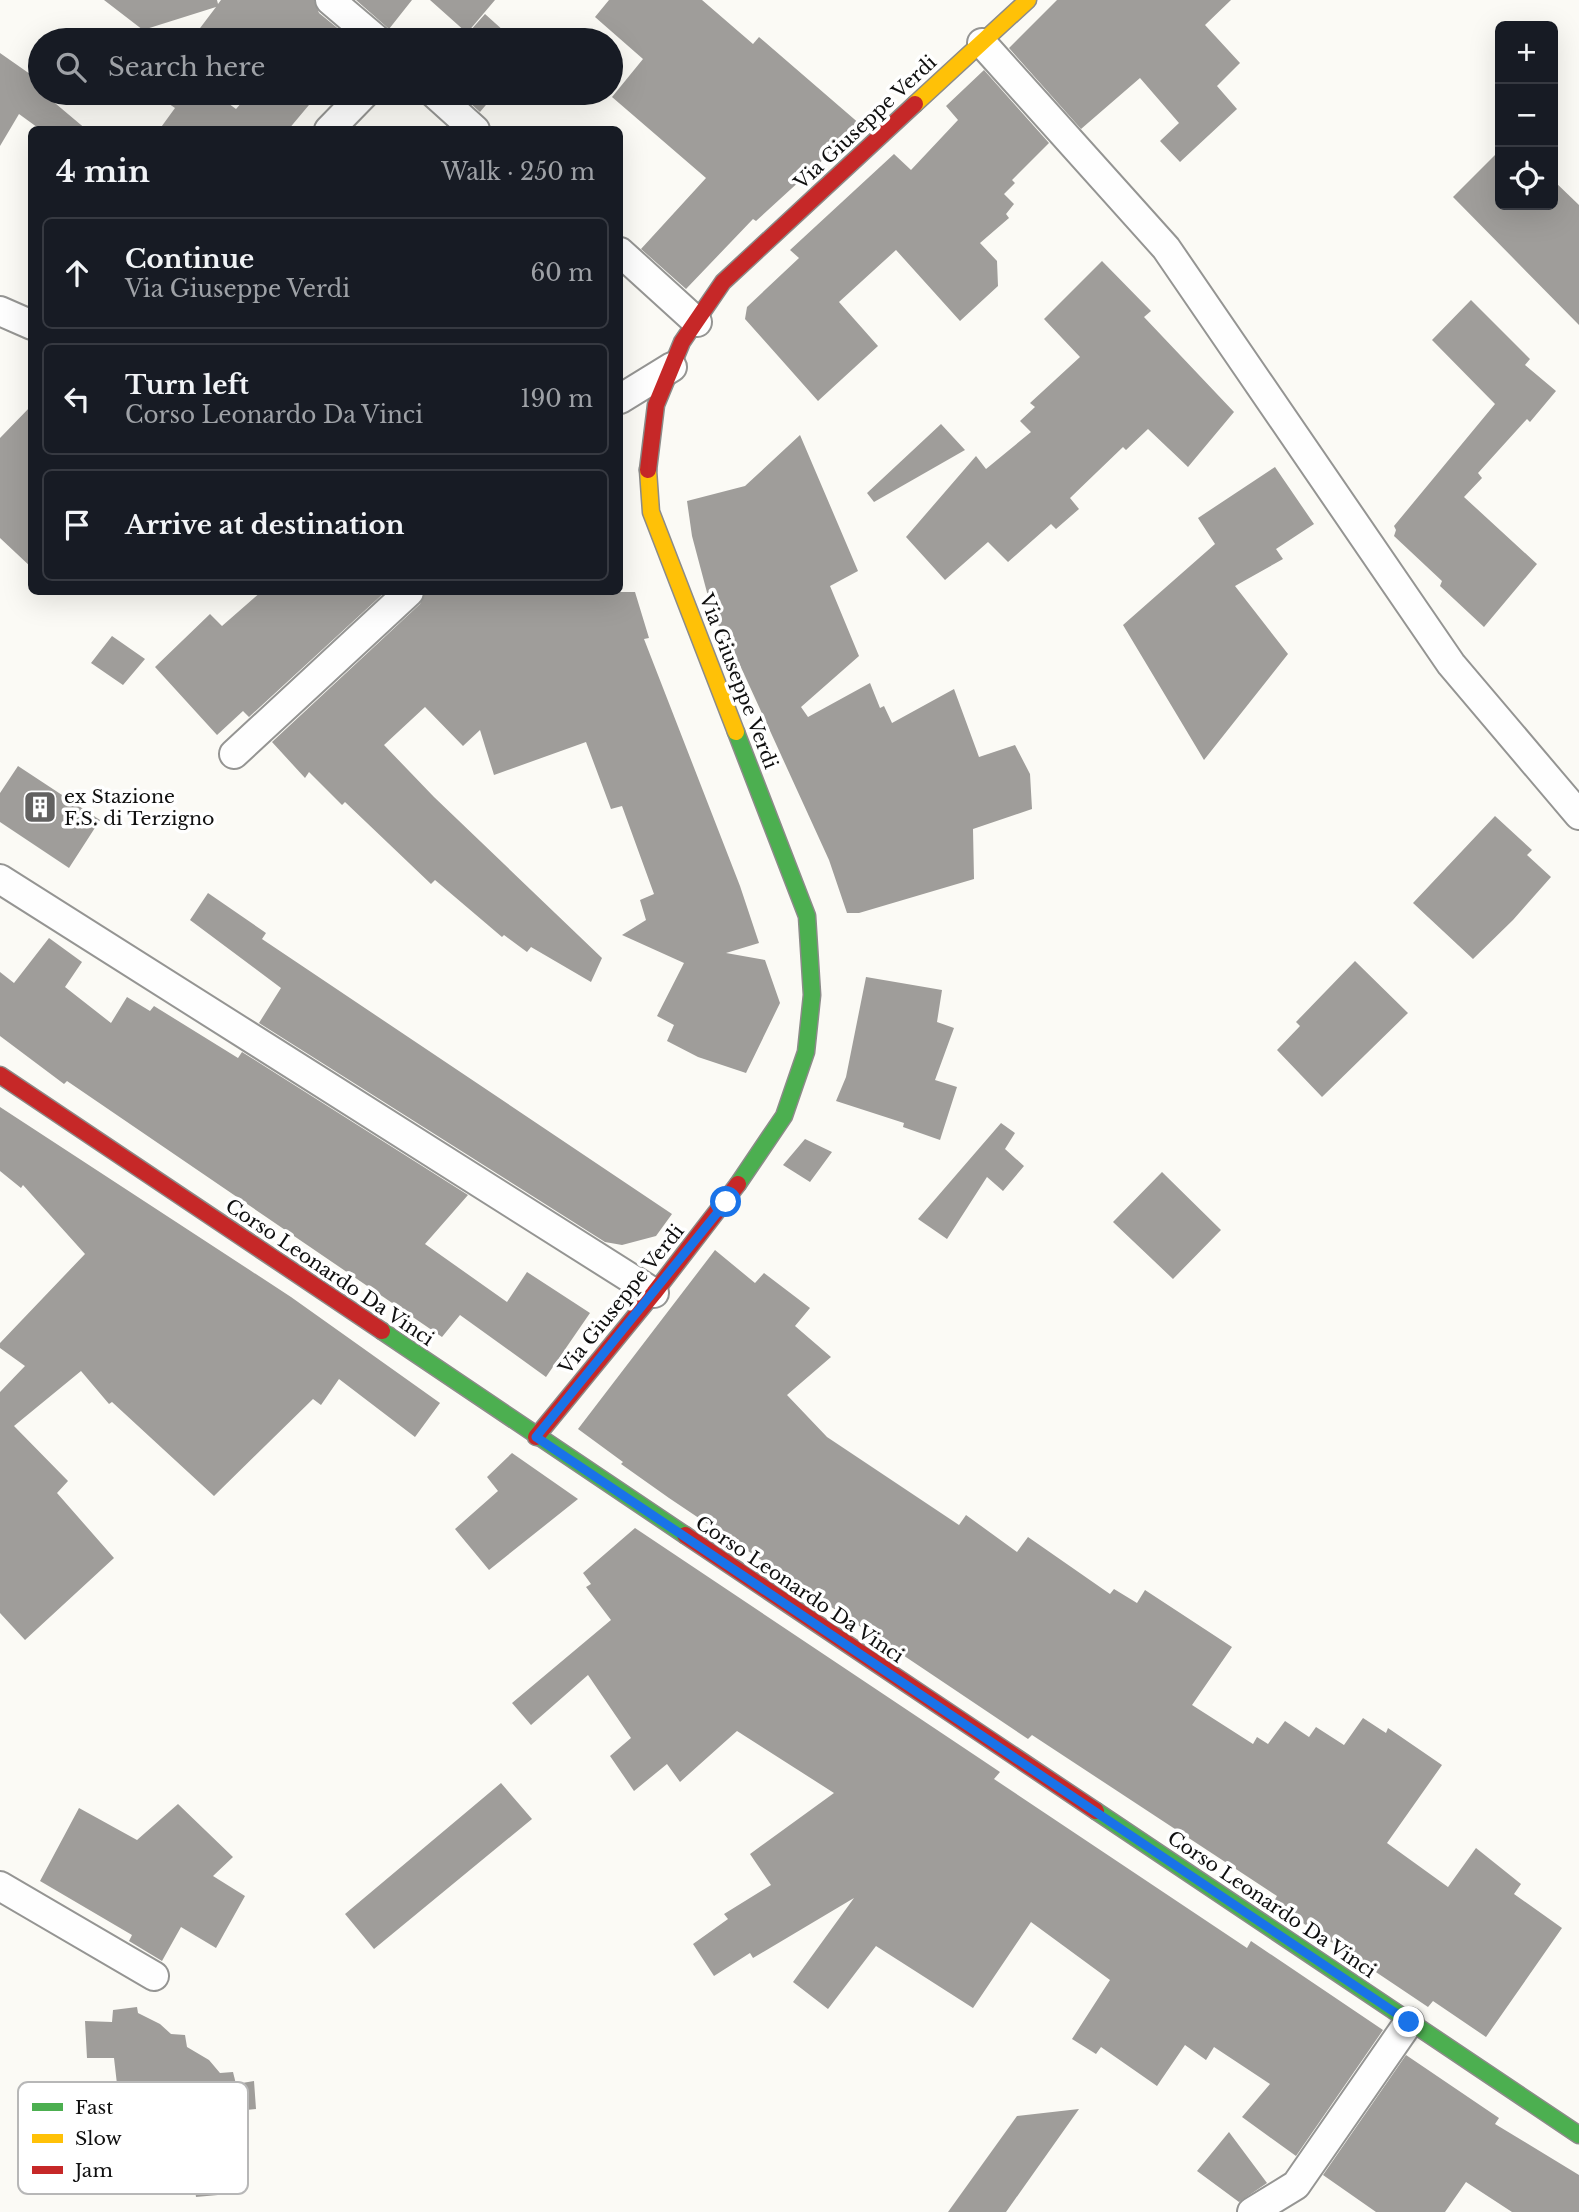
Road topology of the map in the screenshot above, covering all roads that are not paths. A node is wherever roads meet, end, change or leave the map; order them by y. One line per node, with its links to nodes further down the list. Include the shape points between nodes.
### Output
1 (330, 0): 3 (street)
2 (1028, 0): 4 (main road, Via Giuseppe Verdi)
3 (363, 28)
4 (982, 43): 11 (main road, Via Giuseppe Verdi, via 723,282); 17 (street, via 1166,248 1451,664)
5 (353, 105): 7 (street)
6 (447, 105): 8 (street)
7 (333, 126)
8 (471, 126)
9 (623, 255): 11 (street)
10 (0, 311): 12 (street)
11 (697, 322): 13 (main road, Via Giuseppe Verdi)
12 (28, 323)
13 (672, 367): 14 (street); 20 (main road, Via Giuseppe Verdi, via 656,405 648,463 651,512 807,916 812,995 806,1052 784,1116 734,1191)
14 (623, 397)
15 (406, 595): 16 (street)
16 (234, 754)
17 (1579, 815)
18 (0, 879): 20 (street)
19 (0, 1075): 21 (main road, Corso Leonardo Da Vinci)
20 (654, 1293): 21 (main road, Via Giuseppe Verdi)
21 (536, 1437): 24 (main road, Corso Leonardo Da Vinci)
22 (0, 1886): 23 (street)
23 (154, 1976)
24 (1409, 2022): 25 (main road, Corso Leonardo Da Vinci); 26 (street, via 1296,2185)
25 (1579, 2135)
26 (1252, 2212)

